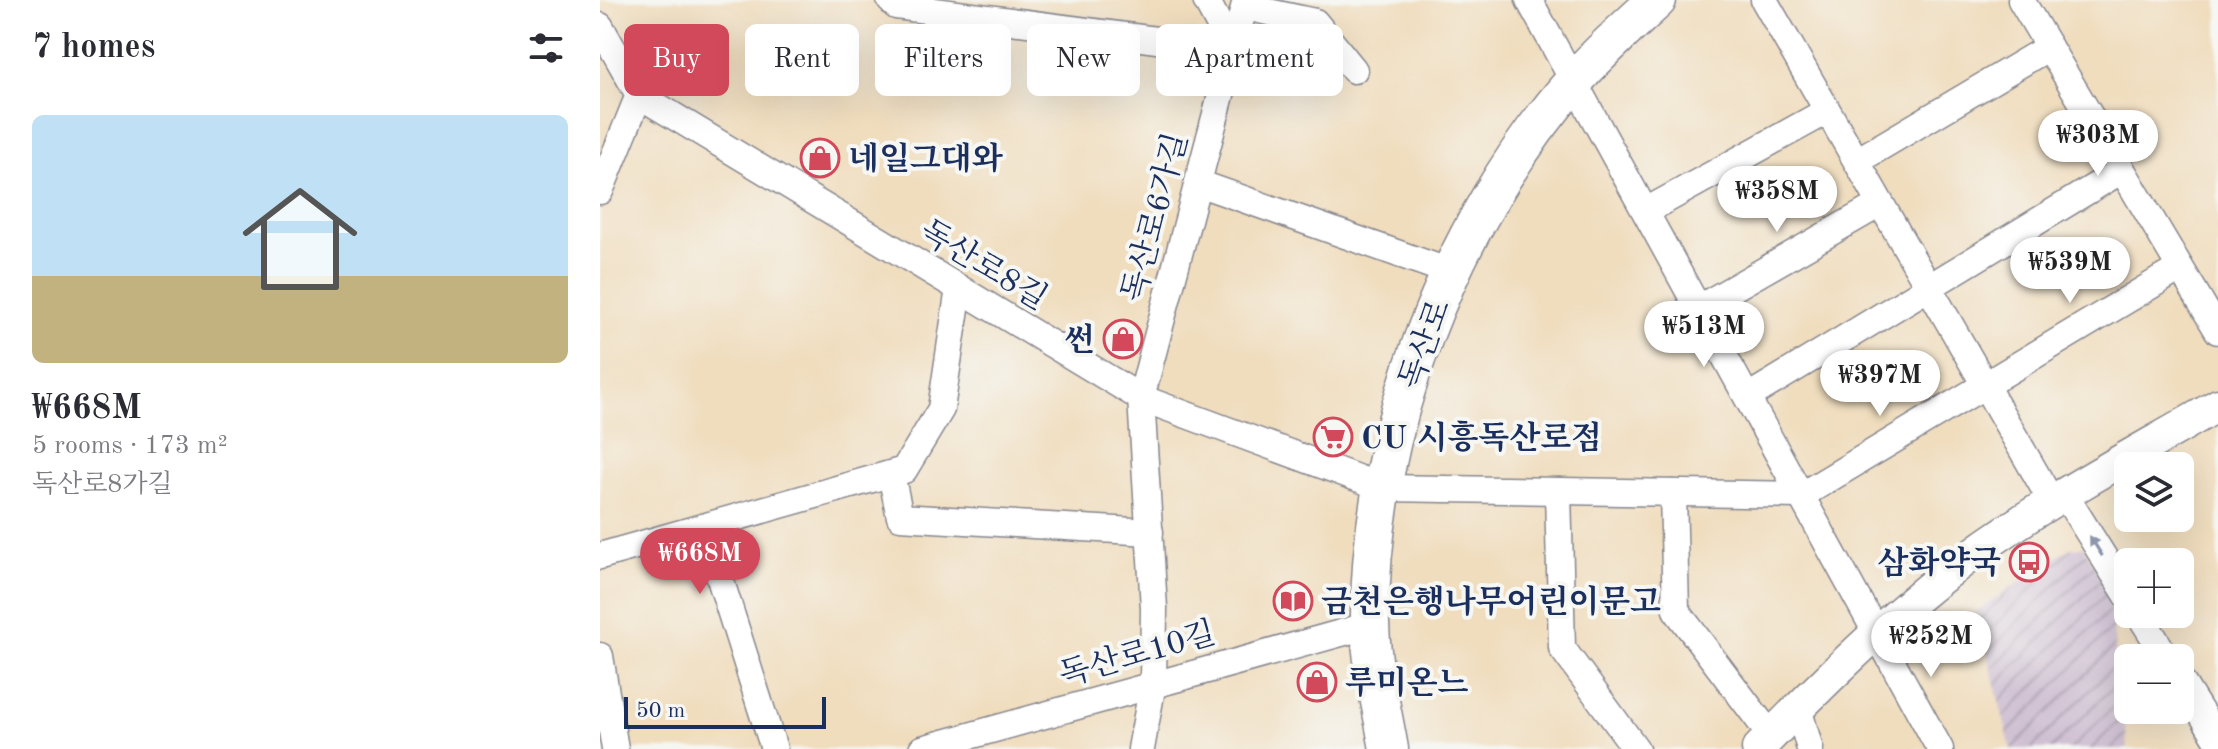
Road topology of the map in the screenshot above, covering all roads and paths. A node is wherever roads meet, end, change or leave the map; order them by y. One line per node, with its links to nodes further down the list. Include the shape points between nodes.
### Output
1 (890, 0): 8 (street, via 896,6)
2 (1206, 0): 9 (street)
3 (1529, 0): 16 (street)
4 (1657, 0): 16 (main road, 독산로)
5 (1764, 0): 20 (street)
6 (2021, 0): 13 (street)
7 (1246, 4): 10 (street, 독산로6가길); 15 (street, 독산로6가길, via 1315,22)
8 (942, 6): 12 (street)
9 (1219, 24)
10 (1240, 24)
11 (600, 26): 14 (street, 독산로8길)
12 (1156, 38)
13 (2049, 47): 21 (street); 22 (street)
14 (624, 68)
15 (1354, 70)
16 (1574, 81): 26 (street); 28 (main road, 독산로, via 1496,187)
17 (639, 96): 24 (street)
18 (641, 96): 30 (street, 독산로8길)
19 (1221, 96): 23 (street, 독산로6가길)
20 (1827, 111): 21 (street); 26 (street)
21 (1857, 161): 25 (street)
22 (2122, 170): 27 (street); 29 (street)
23 (1198, 183): 28 (street, 독산로); 35 (street, 독산로6가길)
24 (600, 191)
25 (1880, 204): 29 (street); 31 (street)
26 (1646, 211): 31 (street)
27 (2180, 268): 32 (street); 33 (street)
28 (1450, 272): 38 (main road, 독산로, via 1404,392)
29 (1929, 287): 33 (street); 34 (street)
30 (959, 288): 35 (street, 독산로8길); 37 (street, via 941,409 904,470)
31 (1699, 308): 34 (street)
32 (2218, 331)
33 (1985, 384): 41 (street); 42 (street)
34 (1748, 397): 41 (street)
35 (1141, 398): 38 (street, 독산로8길); 44 (street, 독산로6가길)
36 (2218, 405): 42 (street)
37 (891, 474): 43 (street); 44 (street, via 900,517)
38 (1384, 488): 39 (street, 독산로8길); 47 (main road, 독산로)
39 (1558, 491): 40 (street, 독산로8길); 60 (street, via 1562,648)
40 (1673, 493): 41 (street, 독산로8길); 54 (street, via 1676,610)
41 (1802, 495): 48 (street)
42 (2059, 499): 46 (street, one-way to 42); 48 (street, via 1945,575)
43 (704, 528): 45 (street); 56 (street)
44 (1150, 532): 50 (street, 독산로6가길)
45 (600, 556)
46 (2114, 576)
47 (1370, 625): 50 (street, 독산로10길); 59 (main road, 독산로)
48 (1878, 633): 52 (street); 62 (street)
49 (600, 656): 55 (street)
50 (1153, 683): 57 (street, 독산로10길); 58 (street, 독산로6가길)
51 (2194, 701): 53 (street)
52 (1799, 711): 54 (street); 61 (street)
53 (2218, 740)
54 (1764, 743)
55 (615, 749)
56 (774, 749)
57 (922, 749)
58 (1141, 749)
59 (1389, 749)
60 (1636, 749)
61 (1810, 749)
62 (1940, 749)

